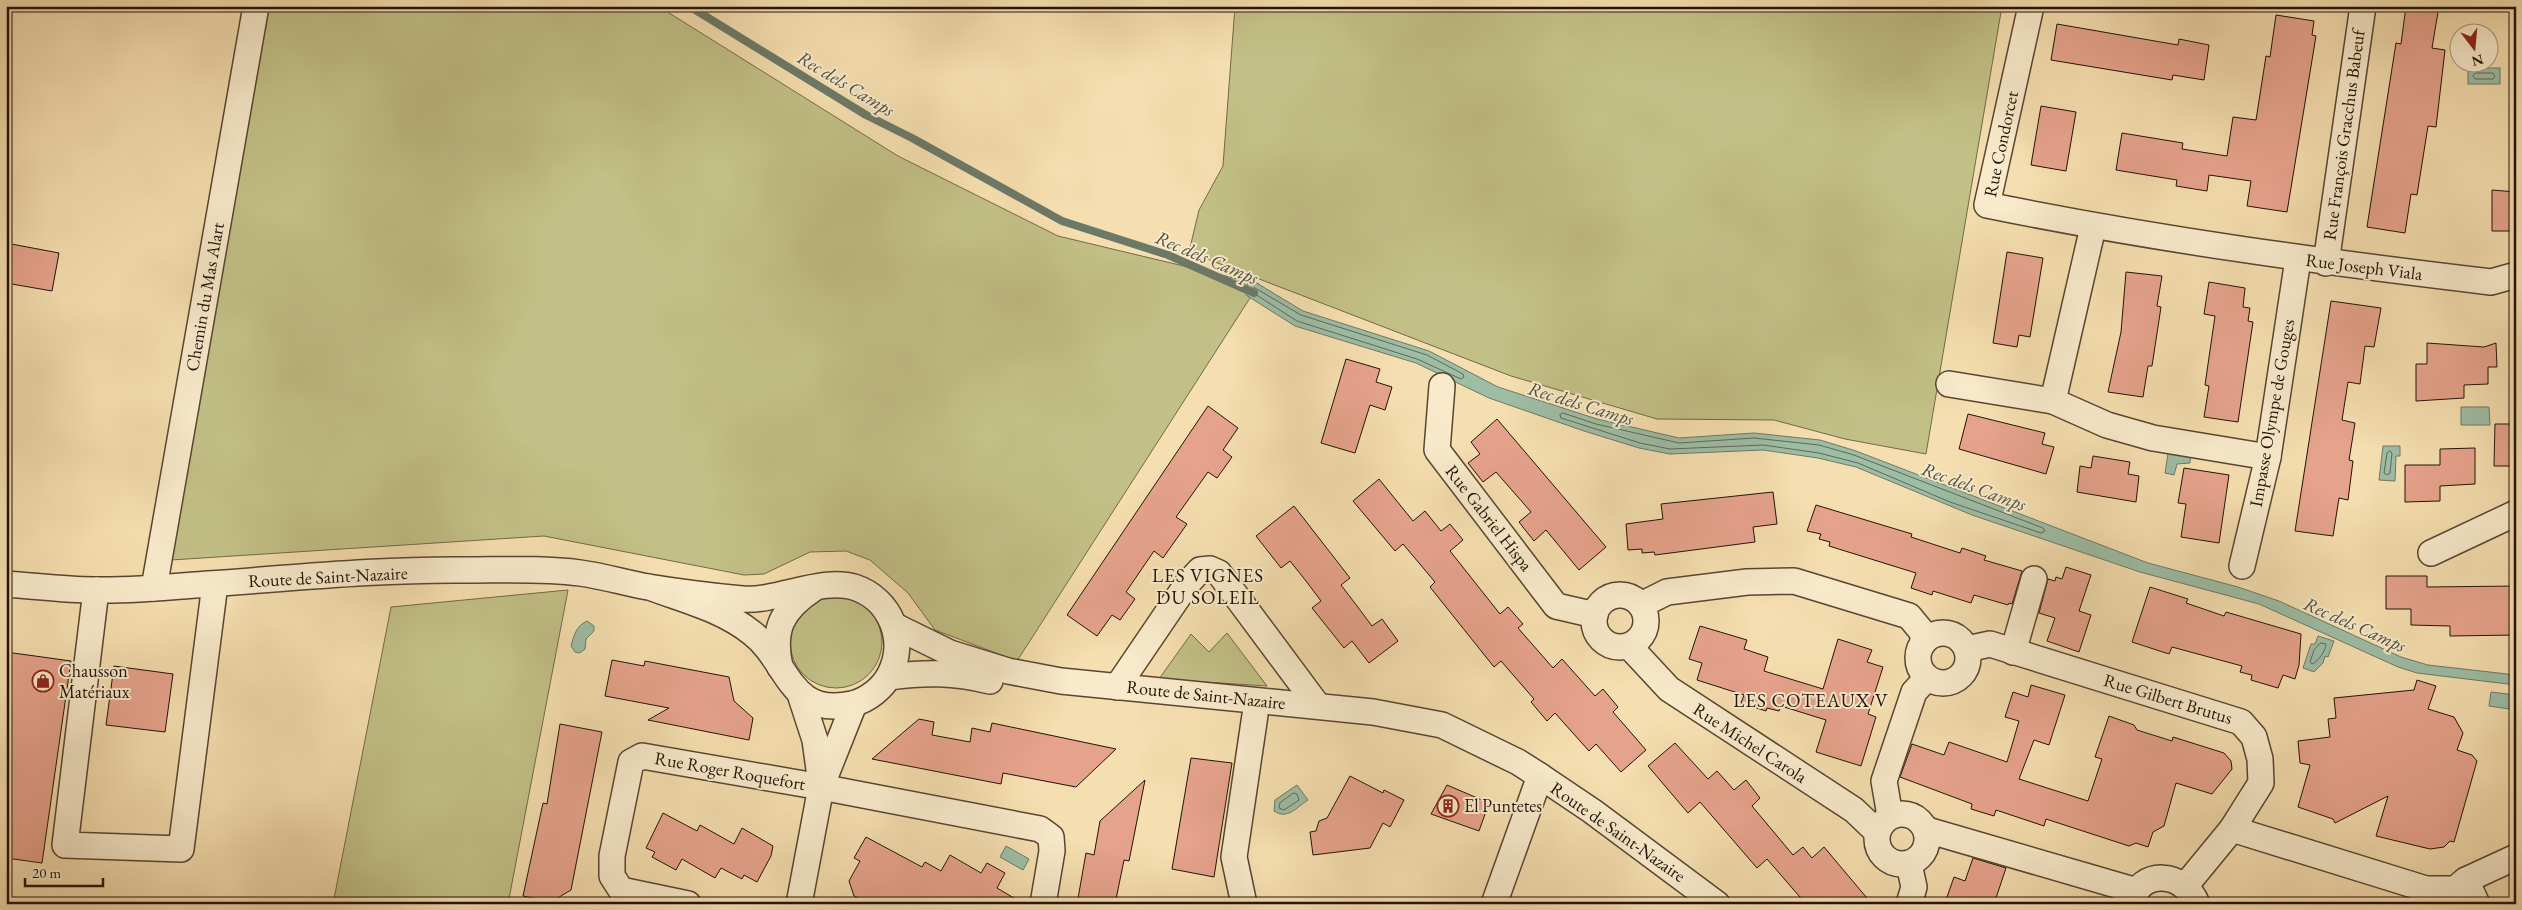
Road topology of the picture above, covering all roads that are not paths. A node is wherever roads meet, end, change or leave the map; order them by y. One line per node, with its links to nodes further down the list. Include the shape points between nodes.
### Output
1 (256, 6): 20 (street, Chemin du Mas Alart)
2 (2031, 6): 4 (street, Rue Condorcet, via 1988,205)
3 (2363, 6): 7 (street, Rue François Gracchus Babeuf)
4 (2094, 227): 5 (street, Rue Condorcet); 11 (street)
5 (2213, 244): 6 (street, Rue Joseph Viala)
6 (2298, 259): 7 (street, Rue Joseph Viala); 12 (street, Impasse Olympe de Gouges)
7 (2326, 263): 8 (street, Rue Joseph Viala, via 2491,282)
8 (2516, 275)
9 (1949, 384): 11 (street)
10 (1442, 386): 24 (street, Rue Gabriel Hispa, via 1437,450 1556,606)
11 (2053, 401): 12 (street, via 2107,425 2153,438)
12 (2268, 457): 15 (street, Impasse Olympe de Gouges)
13 (2516, 513): 14 (street)
14 (2431, 553)
15 (2242, 566)
16 (2034, 579): 29 (street)
17 (6, 584): 22 (street, Route de Saint-Nazaire)
18 (215, 584): 19 (street, Route de Saint-Nazaire, via 463,570 578,573); 20 (street, Route de Saint-Nazaire); 22 (street, via 181,849 66,845)
19 (649, 587): 21 (street, via 750,600); 30 (street, via 728,616 755,635)
20 (154, 588): 22 (street, Route de Saint-Nazaire)
21 (813, 589): 25 (street, via 832,585 852,586 885,608); 30 (street, via 797,599 785,614 778,631 776,649)
22 (96, 590)
23 (1641, 606): 24 (street, via 1624,596 1615,596 1606,599); 26 (street, via 1667,592 1747,582 1794,581 1909,616 1923,633); 27 (street, via 1646,624 1644,633)
24 (1595, 615): 27 (street, via 1596,631 1607,644)
25 (895, 626): 31 (street, via 896,660); 33 (street, Route de Saint-Nazaire, via 950,653 1008,671)
26 (1923, 643): 28 (street, via 1930,636 1948,633 1956,636); 32 (street, via 1918,661)
27 (1630, 646): 41 (street, Rue Michel Carola, via 1669,689 1854,810)
28 (1967, 649): 29 (street, Rue Gilbert Brutus, via 1990,644); 32 (street, via 1966,671 1958,679 1937,683)
29 (2013, 652): 42 (street, Rue Gilbert Brutus, via 2242,722 2254,738 2260,759 2261,783)
30 (780, 668): 34 (street)
31 (889, 677): 35 (street, via 880,688); 37 (street, Route de Saint-Nazaire, via 929,672 961,674 1076,698)
32 (1927, 678): 41 (street, via 1914,692 1884,781)
33 (1117, 687): 36 (street, Route de Saint-Nazaire); 36 (street, via 1187,584 1200,570 1210,569 1219,573)
34 (800, 694): 35 (street, via 817,703); 40 (street, Rue Roger Roquefort, via 815,740)
35 (854, 704): 40 (street, Rue Roger Roquefort)
36 (1318, 706): 38 (street, Route de Saint-Nazaire, via 1373,712 1442,726)
37 (1255, 715): 38 (street, Route de Saint-Nazaire, via 1356,724 1426,737); 52 (street, via 1234,857)
38 (1518, 762): 39 (street, Route de Saint-Nazaire)
39 (1540, 776): 53 (street); 54 (street, Route de Saint-Nazaire)
40 (821, 787): 49 (street, Rue Roger Roquefort, via 642,756 632,762 612,856 612,876 621,890); 50 (street, Rue Roger Roquefort); 51 (street, Rue Roger Roquefort, via 1040,830 1051,837 1052,851)
41 (1884, 824): 43 (street, via 1901,813 1912,814); 45 (street, via 1877,842 1881,853 1898,864)
42 (2232, 829): 46 (street, via 2426,889 2455,889); 47 (street, Rue Gilbert Brutus)
43 (1927, 830): 45 (street, via 1925,850 1919,859); 48 (street)
44 (2516, 857): 46 (street)
45 (1909, 864): 55 (street, via 1914,887)
46 (2466, 880): 56 (street)
47 (2192, 895): 48 (street, via 2166,878 2145,883)
48 (2134, 897)
49 (688, 904)
50 (799, 904)
51 (1043, 904)
52 (1244, 904)
53 (1494, 904)
54 (1717, 904)
55 (1909, 904)
56 (2477, 904)

